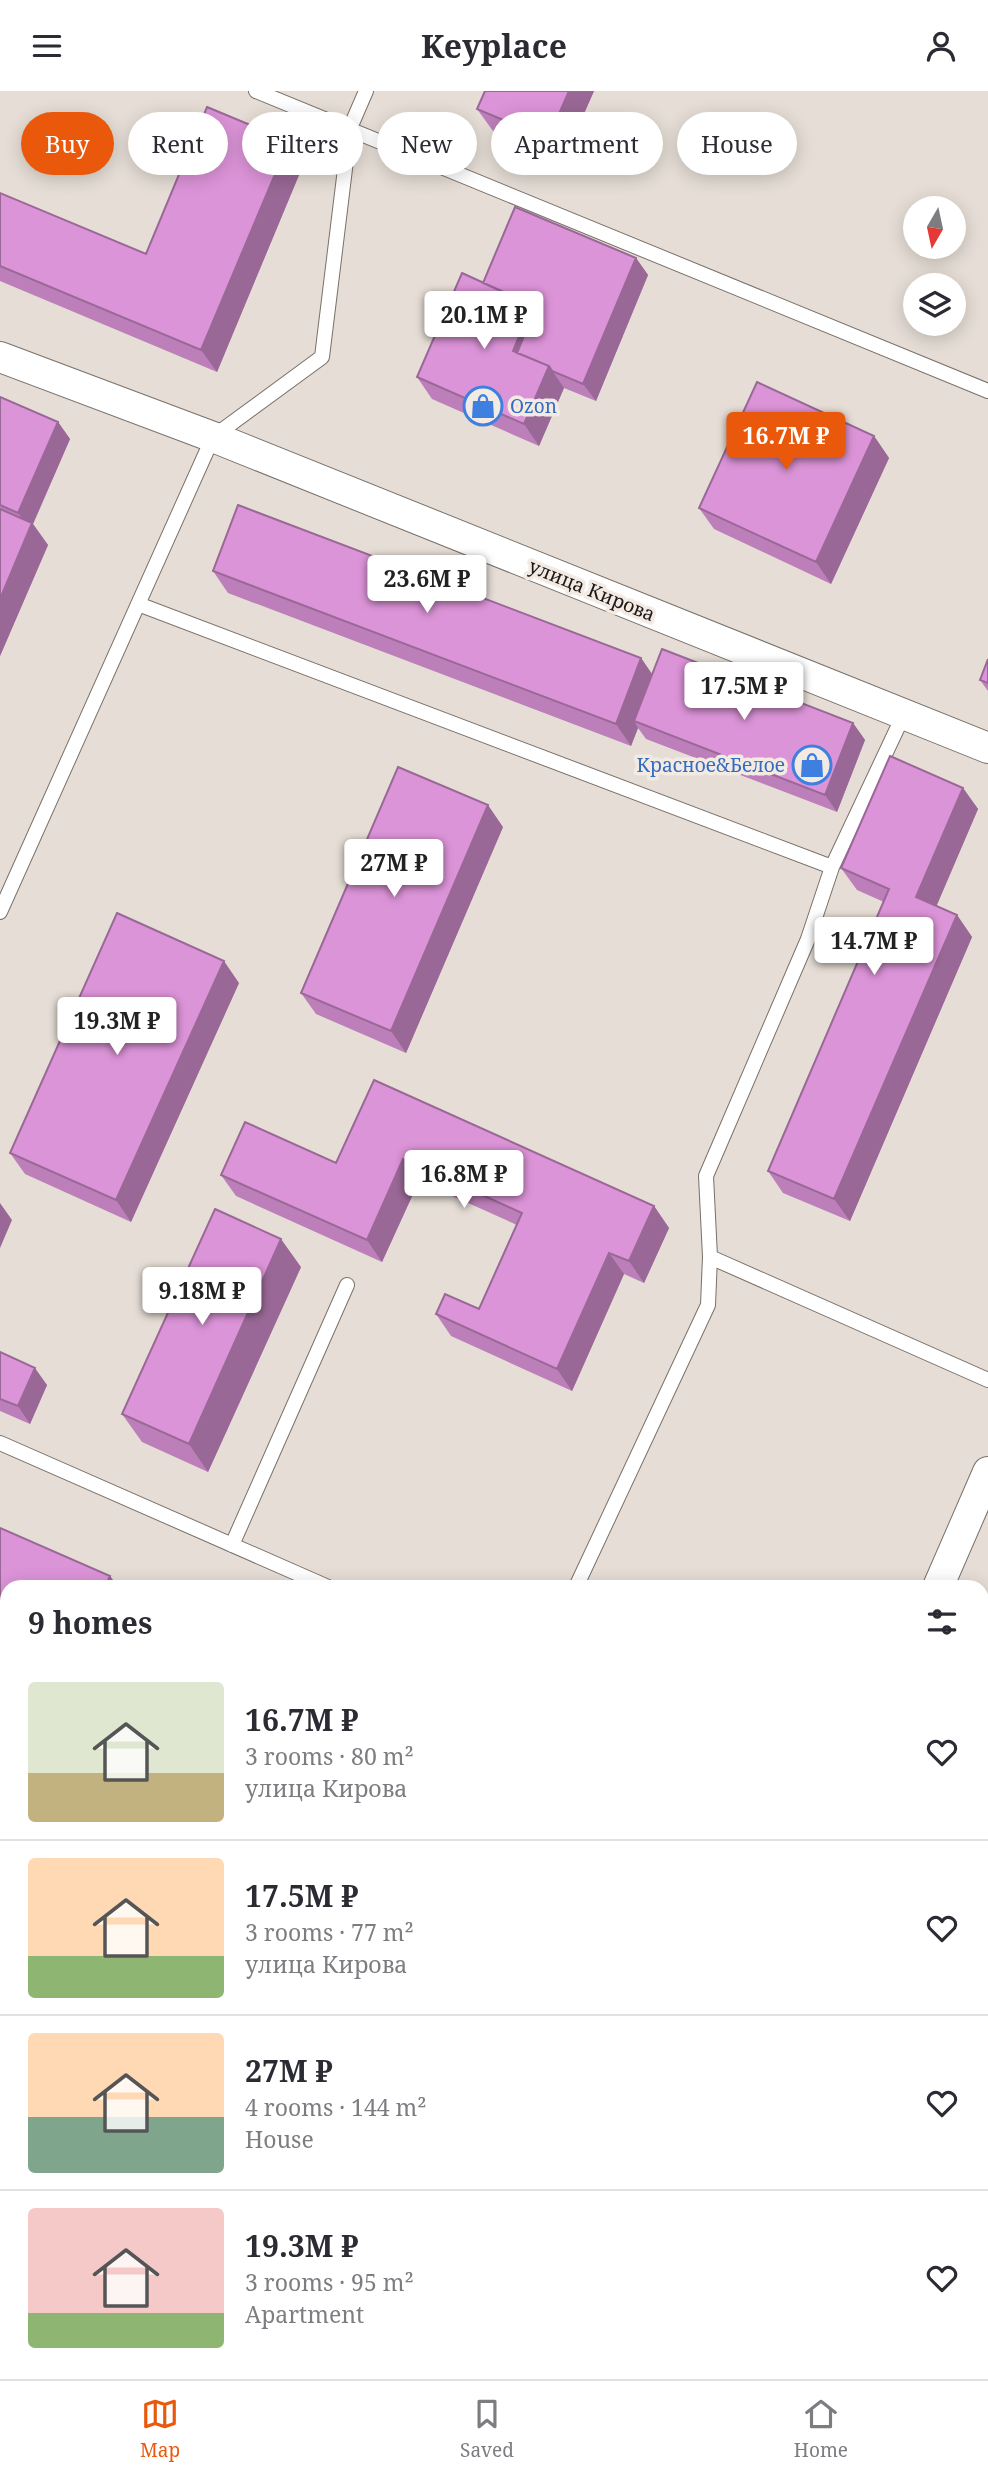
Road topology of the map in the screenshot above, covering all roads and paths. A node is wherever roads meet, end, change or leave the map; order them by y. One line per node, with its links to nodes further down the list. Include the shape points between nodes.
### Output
1 (256, 91): 3 (lane)
2 (366, 91): 4 (lane)
3 (309, 112)
4 (357, 112)
5 (363, 133): 8 (lane)
6 (344, 175): 9 (lane, via 322,357)
7 (0, 357): 9 (street, улица Кирова)
8 (988, 391)
9 (212, 437): 10 (lane); 11 (street, улица Кирова)
10 (138, 604): 13 (lane); 14 (lane)
11 (904, 715): 12 (street, улица Кирова); 13 (lane)
12 (988, 748)
13 (832, 867): 15 (lane, via 808,939 706,1177)
14 (0, 912)
15 (710, 1257): 17 (lane); 22 (lane, via 708,1305)
16 (347, 1286): 20 (lane)
17 (988, 1380)
18 (0, 1443): 20 (lane)
19 (988, 1472): 23 (street)
20 (232, 1545): 21 (lane)
21 (312, 1580)
22 (579, 1580)
23 (941, 1580)

